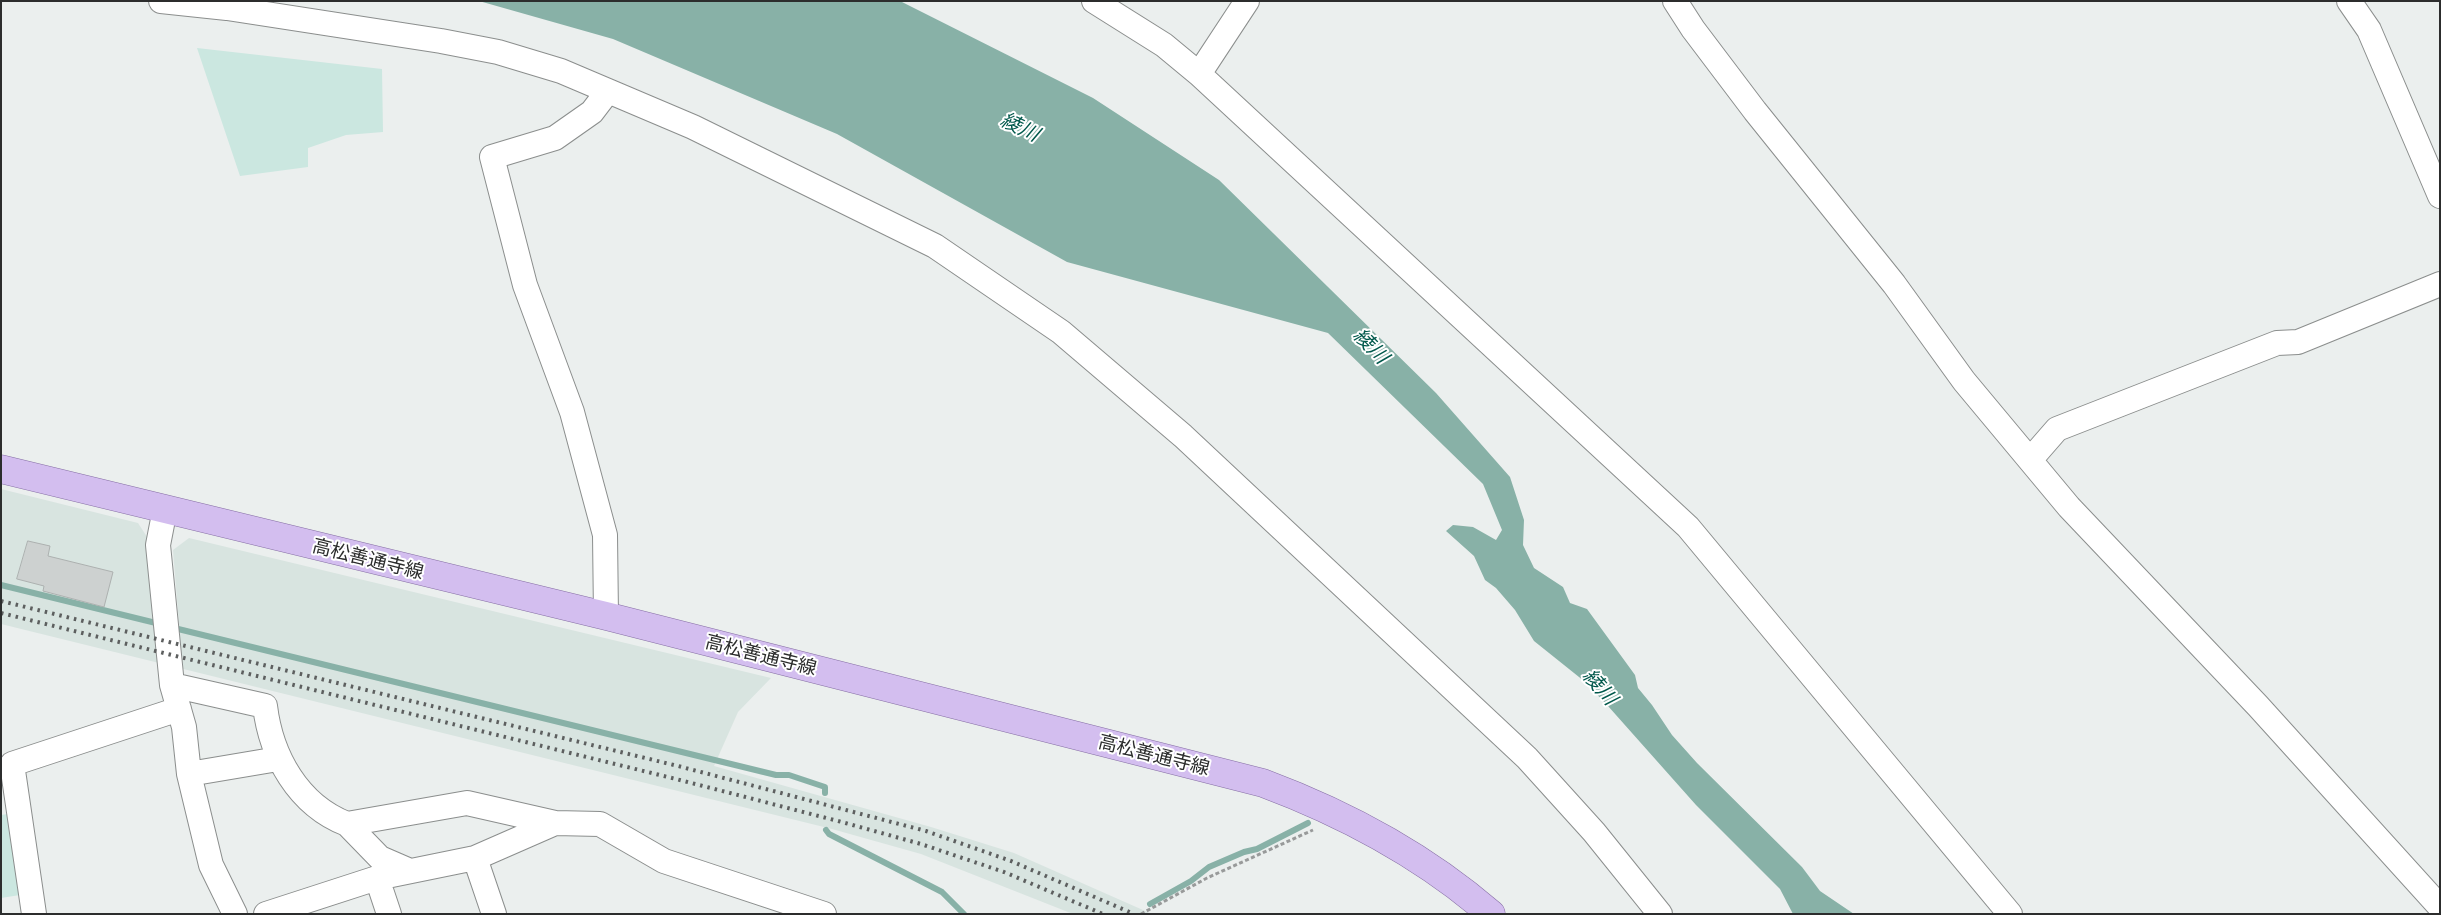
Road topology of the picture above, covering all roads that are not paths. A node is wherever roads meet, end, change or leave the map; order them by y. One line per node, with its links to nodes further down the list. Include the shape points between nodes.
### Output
1 (161, 1): 7 (street, via 227,8 479,48 562,71)
2 (1094, 1): 6 (street, via 1164,44)
3 (1248, 1): 6 (street)
4 (1675, 1): 10 (street, via 1692,29 1790,157 1894,284 1964,381)
5 (2348, 1): 8 (street, via 2368,30)
6 (1199, 74): 32 (street, via 1688,527)
7 (608, 91): 13 (street, via 592,112 555,138 492,157 524,285 572,412 605,535); 31 (street, via 693,127 935,246 1062,332 1183,436 1526,758 1594,832)
8 (2440, 196)
9 (2440, 284): 10 (street, via 2298,342 2277,343 2057,429)
10 (2030, 460): 23 (street, via 2069,507 2258,706)
11 (1, 469): 12 (main road, 高松善通寺線)
12 (165, 510): 13 (main road, 高松善通寺線); 14 (street, via 158,545)
13 (606, 616): 30 (main road, 高松善通寺線, via 1263,783 1336,813 1428,865)
14 (172, 685): 15 (street); 16 (street, via 265,706)
15 (179, 709): 17 (street); 24 (street, via 12,764)
16 (278, 759): 17 (street); 19 (street, via 306,798 331,818)
17 (189, 774): 25 (street, via 211,865)
18 (556, 823): 19 (street, via 467,803); 20 (street); 29 (street, via 600,824 664,860)
19 (346, 824): 21 (street, via 380,858)
20 (475, 858): 21 (street); 28 (street)
21 (410, 871): 22 (street)
22 (377, 878): 26 (street); 27 (street)
23 (2440, 907)
24 (34, 914)
25 (235, 914)
26 (266, 914)
27 (389, 914)
28 (494, 914)
29 (824, 914)
30 (1491, 914)
31 (1660, 914)
32 (2010, 914)

